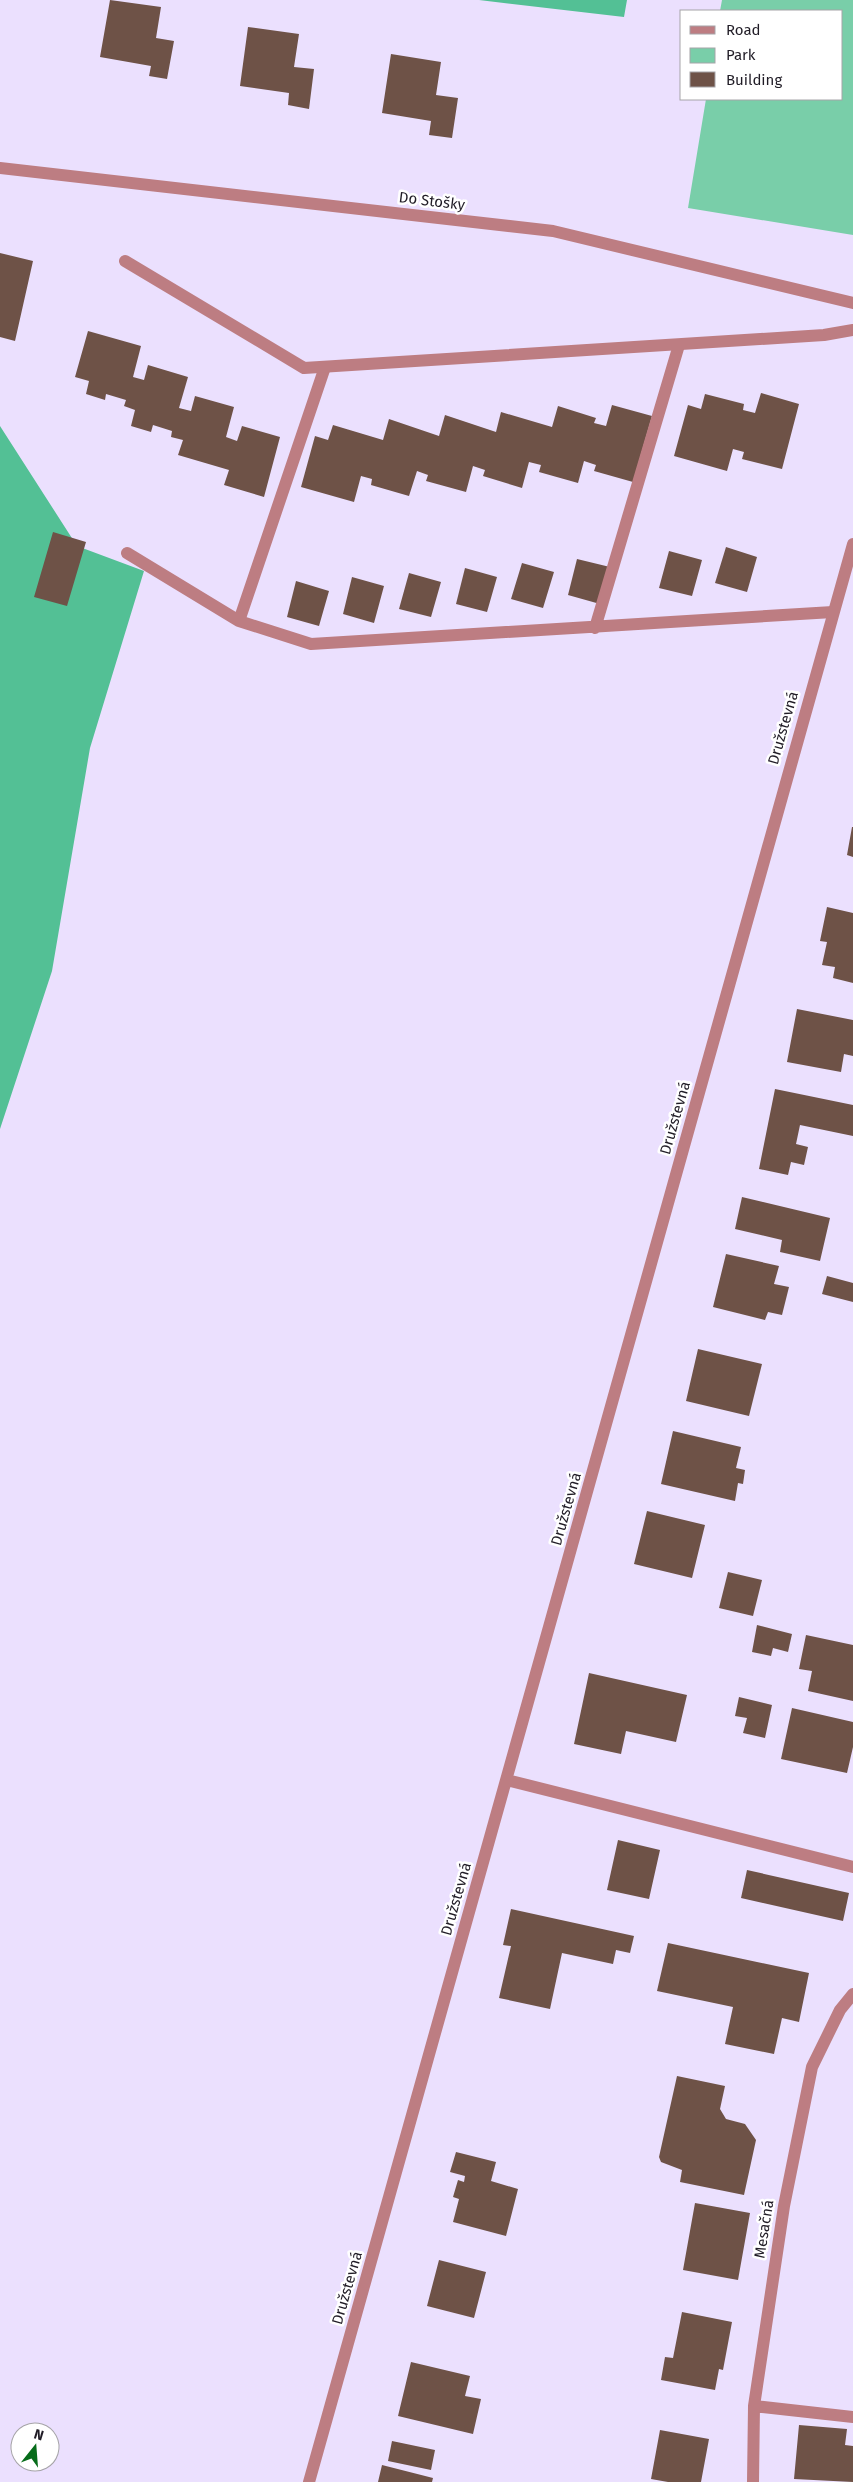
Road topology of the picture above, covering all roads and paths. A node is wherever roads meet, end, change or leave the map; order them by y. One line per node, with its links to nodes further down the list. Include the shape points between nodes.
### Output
1 (0, 168): 3 (street, Do Stošky, via 553,231)
2 (125, 261): 6 (street, via 304,368)
3 (853, 303)
4 (853, 330): 5 (street)
5 (680, 345): 6 (street); 11 (street)
6 (325, 367): 10 (street)
7 (853, 544): 9 (street, Družstevná)
8 (128, 553): 10 (street)
9 (833, 612): 11 (street); 12 (street, Družstevná)
10 (239, 621): 11 (street, via 311,644)
11 (595, 628)
12 (507, 1780): 13 (street); 17 (street, Družstevná)
13 (853, 1867)
14 (853, 1994): 15 (street, Mesačná, via 840,2010 812,2067 784,2206)
15 (754, 2406): 16 (street); 18 (street, Mesačná)
16 (853, 2417)
17 (309, 2482)
18 (753, 2482)

